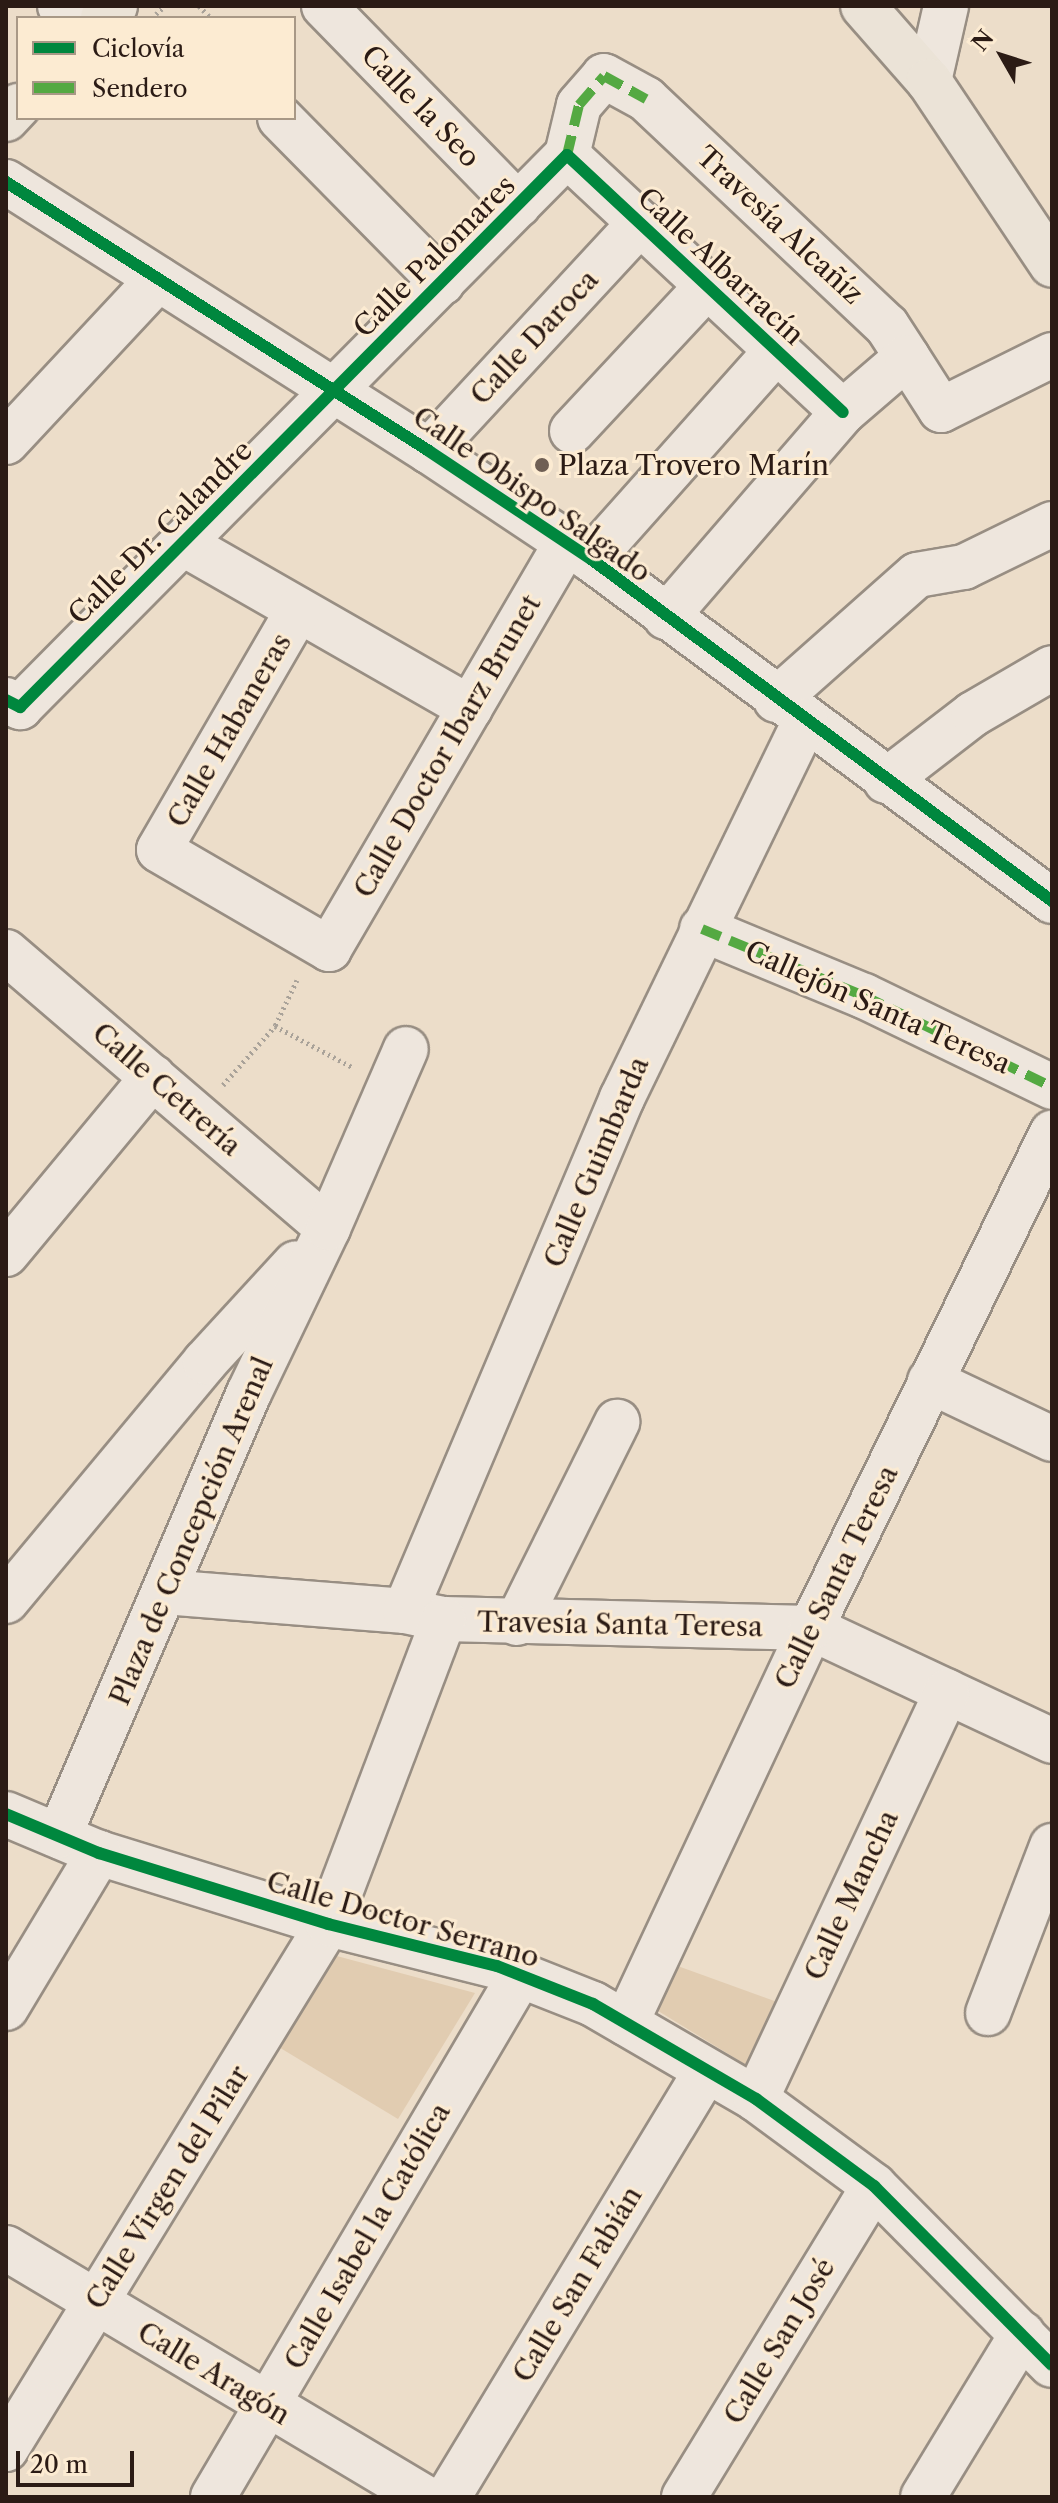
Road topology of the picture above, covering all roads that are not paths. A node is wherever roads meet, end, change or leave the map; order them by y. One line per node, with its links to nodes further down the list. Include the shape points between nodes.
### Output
1 (324, 6): 8 (street, Calle la Seo)
2 (863, 6): 4 (main road)
3 (946, 6): 4 (street)
4 (929, 81): 10 (main road)
5 (282, 120): 12 (street)
6 (567, 155): 8 (street, Calle Palomares); 9 (street, Calle Albarracín); 16 (street, Travesía Alcañíz, via 579,105 604,76 646,99 887,326)
7 (6, 182): 11 (street, Calle Obispo Salgado)
8 (518, 205): 12 (street, Calle Palomares)
9 (640, 223): 13 (street, Calle Albarracín); 21 (street, Calle Daroca)
10 (1052, 265)
11 (158, 279): 17 (street, Calle Obispo Salgado); 20 (street)
12 (442, 282): 17 (street, Calle Palomares)
13 (707, 286): 14 (street, Calle Albarracín); 19 (street)
14 (777, 350): 18 (street, Calle Albarracín); 24 (street, Calle Doctor Ibarz Brunet)
15 (1052, 355): 16 (street, Travesía Alcañíz, via 941,410)
16 (907, 357): 18 (street)
17 (335, 390): 21 (street, Calle Obispo Salgado); 23 (street, Calle Dr. Calandre)
18 (843, 412): 26 (street)
19 (572, 431)
20 (6, 442)
21 (429, 451): 24 (street, Calle Obispo Salgado)
22 (1052, 524): 30 (street, Calle Guimbarda, via 964,567 917,575)
23 (182, 543): 25 (street); 28 (street, Calle Dr. Calandre)
24 (579, 551): 26 (street, Calle Obispo Salgado); 29 (street, Calle Doctor Ibarz Brunet)
25 (298, 610): 29 (street); 34 (street, Calle Habaneras, via 159,850)
26 (666, 617): 30 (street, Calle Obispo Salgado)
27 (1052, 668): 31 (street, via 973,714)
28 (13, 704)
29 (470, 708): 34 (street, Calle Doctor Ibarz Brunet)
30 (790, 710): 31 (street, Calle Obispo Salgado); 33 (street, Calle Guimbarda)
31 (886, 781): 32 (street, Calle Obispo Salgado)
32 (1052, 901)
33 (702, 929): 38 (street, Callejón Santa Teresa, via 864,996); 47 (street, Calle Guimbarda, via 622,1098)
34 (329, 949)
35 (6, 952): 37 (street, Calle Cetrería)
36 (398, 1068): 40 (street, Plaza de Concepción Arenal)
37 (153, 1077): 40 (street, Calle Cetrería); 41 (street)
38 (1052, 1087)
39 (1052, 1133): 42 (street, Calle Santa Teresa)
40 (328, 1228): 45 (street, Plaza de Concepción Arenal, via 249,1393); 46 (street, Plaza de Concepción Arenal, via 205,1362)
41 (10, 1240)
42 (930, 1381): 44 (street); 49 (street, Calle Santa Teresa)
43 (617, 1422): 48 (street)
44 (1052, 1439)
45 (164, 1592): 47 (street, Travesía Santa Teresa); 55 (street, Plaza de Concepción Arenal)
46 (6, 1601)
47 (425, 1615): 48 (street, Travesía Santa Teresa); 58 (street, Calle Guimbarda)
48 (517, 1623): 49 (street, Travesía Santa Teresa)
49 (811, 1628): 50 (street, Travesía Santa Teresa); 62 (street, Calle Santa Teresa)
50 (947, 1691): 51 (street, Travesía Santa Teresa); 64 (street, Calle Mancha)
51 (1052, 1741)
52 (6, 1783): 53 (street)
53 (6, 1790)
54 (6, 1814): 55 (street, Calle Doctor Serrano)
55 (59, 1836): 57 (street, Calle Doctor Serrano)
56 (1051, 1852): 61 (street)
57 (99, 1853): 58 (street, Calle Doctor Serrano); 60 (street)
58 (328, 1924): 59 (street, Calle Doctor Serrano); 67 (street, Calle Virgen del Pilar)
59 (521, 1974): 62 (street, Calle Doctor Serrano); 70 (street, Calle Isabel la Católica)
60 (6, 2008)
61 (988, 2013)
62 (626, 2023): 63 (street, Calle Doctor Serrano)
63 (706, 2071): 64 (street, Calle Doctor Serrano); 74 (street, Calle San Fabián)
64 (756, 2099): 65 (street, Calle Doctor Serrano)
65 (874, 2186): 68 (street, Calle Doctor Serrano); 75 (street, Calle San José)
66 (6, 2248): 67 (street, Calle Aragón)
67 (96, 2302): 70 (street, Calle Aragón); 71 (street, Calle Virgen del Pilar)
68 (1022, 2334): 69 (street, Calle Doctor Serrano); 76 (street)
69 (1052, 2365)
70 (268, 2404): 72 (street, Calle Isabel la Católica); 73 (street, Calle Aragón)
71 (6, 2449)
72 (213, 2497)
73 (423, 2497)
74 (448, 2497)
75 (684, 2497)
76 (923, 2497)

